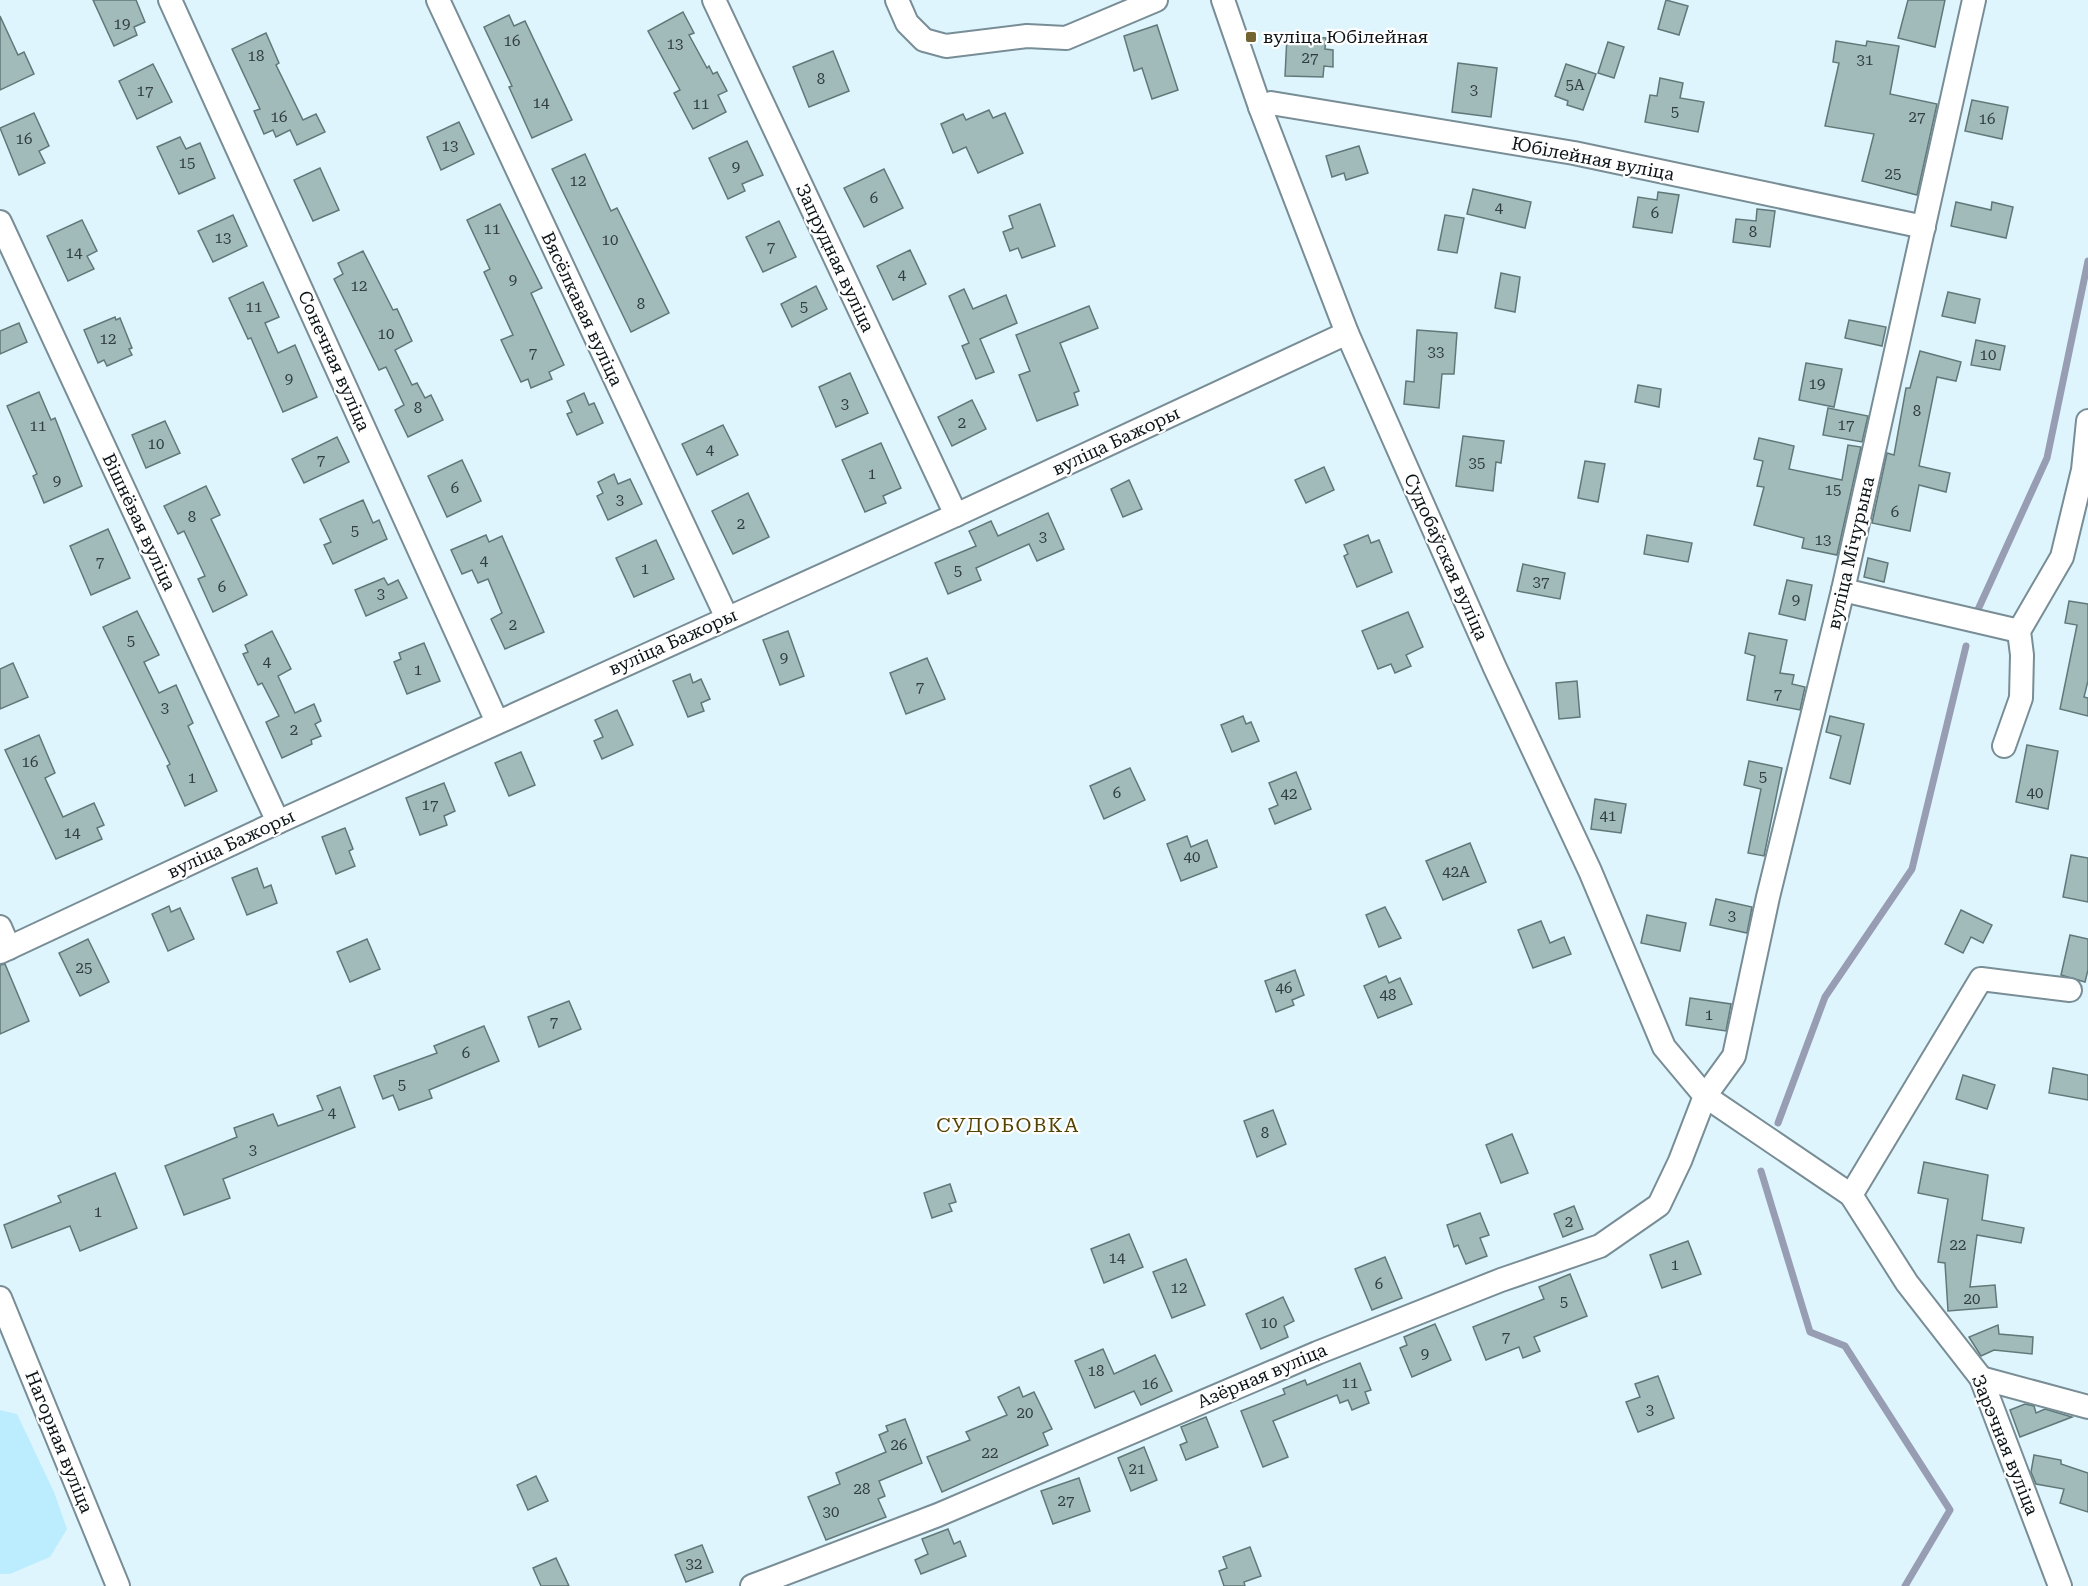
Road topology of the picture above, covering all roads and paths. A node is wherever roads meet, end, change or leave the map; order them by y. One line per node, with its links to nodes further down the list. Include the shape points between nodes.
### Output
1 (170, 0): 17 (street, Сонечная вуліца)
2 (438, 0): 15 (street, Вясёлкавая вуліца)
3 (714, 0): 13 (street, Запрудная вуліца)
4 (897, 0): 5 (street, via 907,23 924,40 946,46 1027,36 1066,38)
5 (1156, 0)
6 (1223, 0): 8 (street, Судобаўская вуліца)
7 (1974, 0): 10 (street, вуліца Мічурына)
8 (1260, 107): 10 (street, Юбілейная вуліца, via 1271,104 1574,153); 11 (street, Судобаўская вуліца)
9 (0, 222): 19 (street, Вішнёвая вуліца)
10 (1924, 227): 14 (street, вуліца Мічурына)
11 (1347, 333): 13 (street, вуліца Бажоры); 23 (street, Судобаўская вуліца, via 1495,668 1590,871 1664,1047)
12 (2088, 422): 16 (street, via 2083,470 2062,557)
13 (956, 515): 15 (street, вуліца Бажоры)
14 (1843, 590): 16 (street); 23 (street, вуліца Мічурына, via 1768,897 1734,1056)
15 (727, 618): 17 (street, вуліца Бажоры)
16 (2019, 631): 18 (street, via 2021,698)
17 (497, 722): 19 (street, вуліца Бажоры)
18 (2004, 746)
19 (279, 822): 21 (street, вуліца Бажоры)
20 (0, 927): 21 (street)
21 (5, 950)
22 (2070, 990): 24 (street, via 1981,979)
23 (1705, 1096): 24 (street, Зарэчная вуліца); 29 (street, Азёрная вуліца, via 1659,1205 1600,1246 1327,1348 938,1515)
24 (1851, 1196): 26 (street, Зарэчная вуліца, via 1907,1283)
25 (0, 1298): 28 (street, Нагорная вуліца)
26 (1981, 1378): 27 (street); 30 (street, Зарэчная вуліца)
27 (2088, 1407)
28 (118, 1586)
29 (752, 1586)
30 (2060, 1586)

